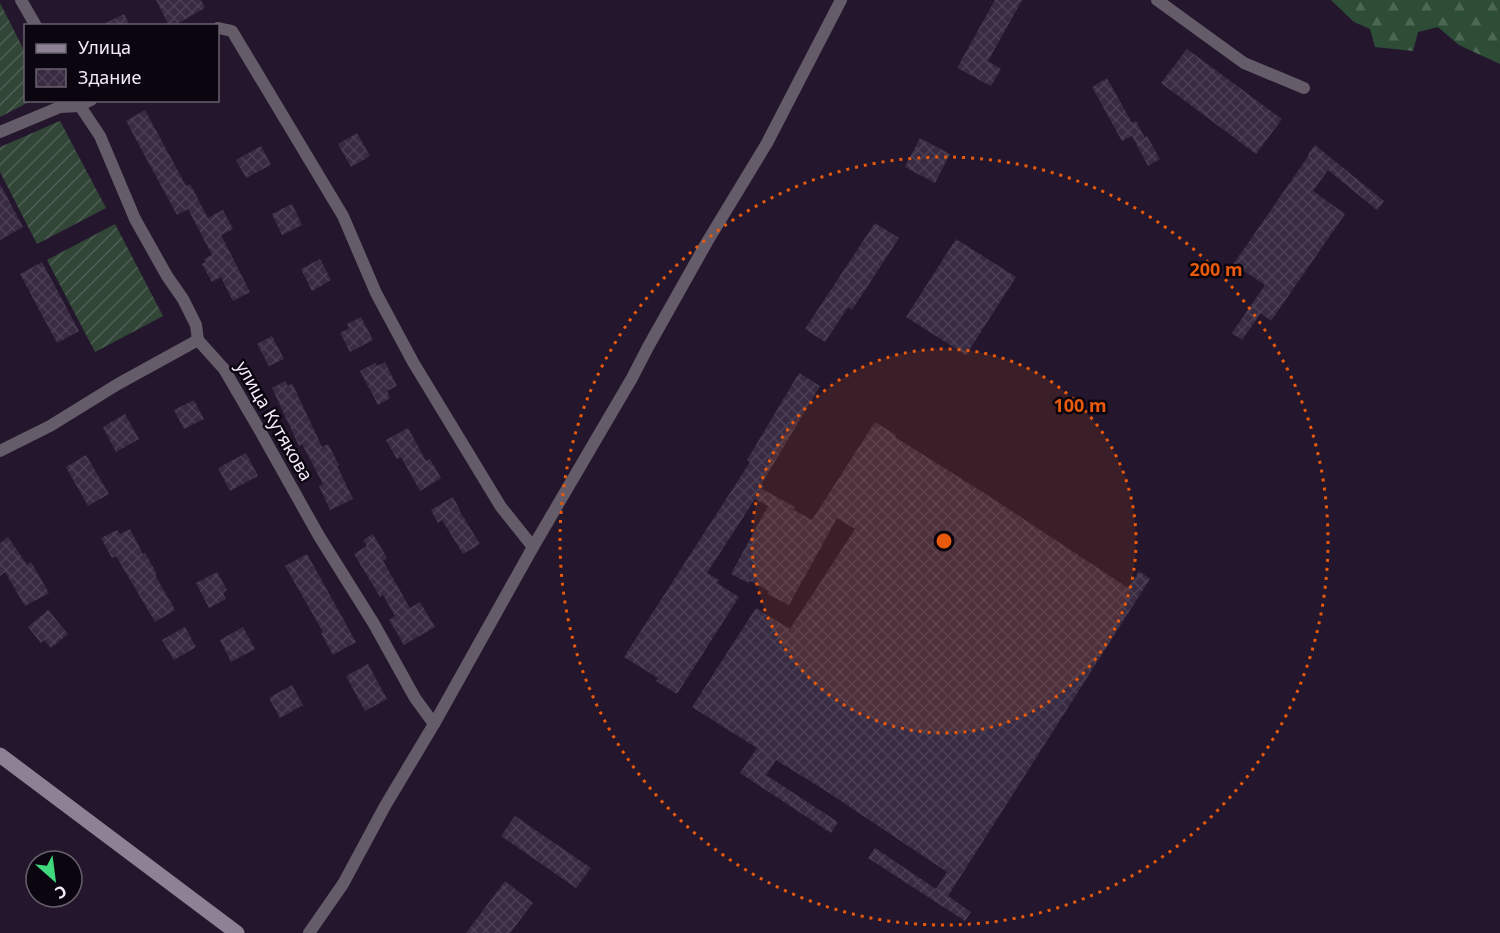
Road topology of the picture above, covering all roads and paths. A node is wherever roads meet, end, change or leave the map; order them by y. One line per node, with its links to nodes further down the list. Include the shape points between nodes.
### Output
1 (21, 0): 4 (street)
2 (841, 0): 11 (street, via 767,143)
3 (1157, 0): 6 (street, via 1244,63)
4 (35, 24)
5 (219, 28): 11 (street, via 232,31 343,216 376,293 413,362 501,507)
6 (1304, 88)
7 (78, 103): 8 (street); 9 (street, улица Кутякова, via 100,136 135,219 183,299 196,325)
8 (0, 132)
9 (198, 340): 10 (street); 12 (street, улица Кутякова, via 224,369 319,536)
10 (0, 451)
11 (533, 547): 12 (street)
12 (434, 724): 15 (street, via 343,884)
13 (0, 755): 14 (main road)
14 (237, 933)
15 (309, 933)

